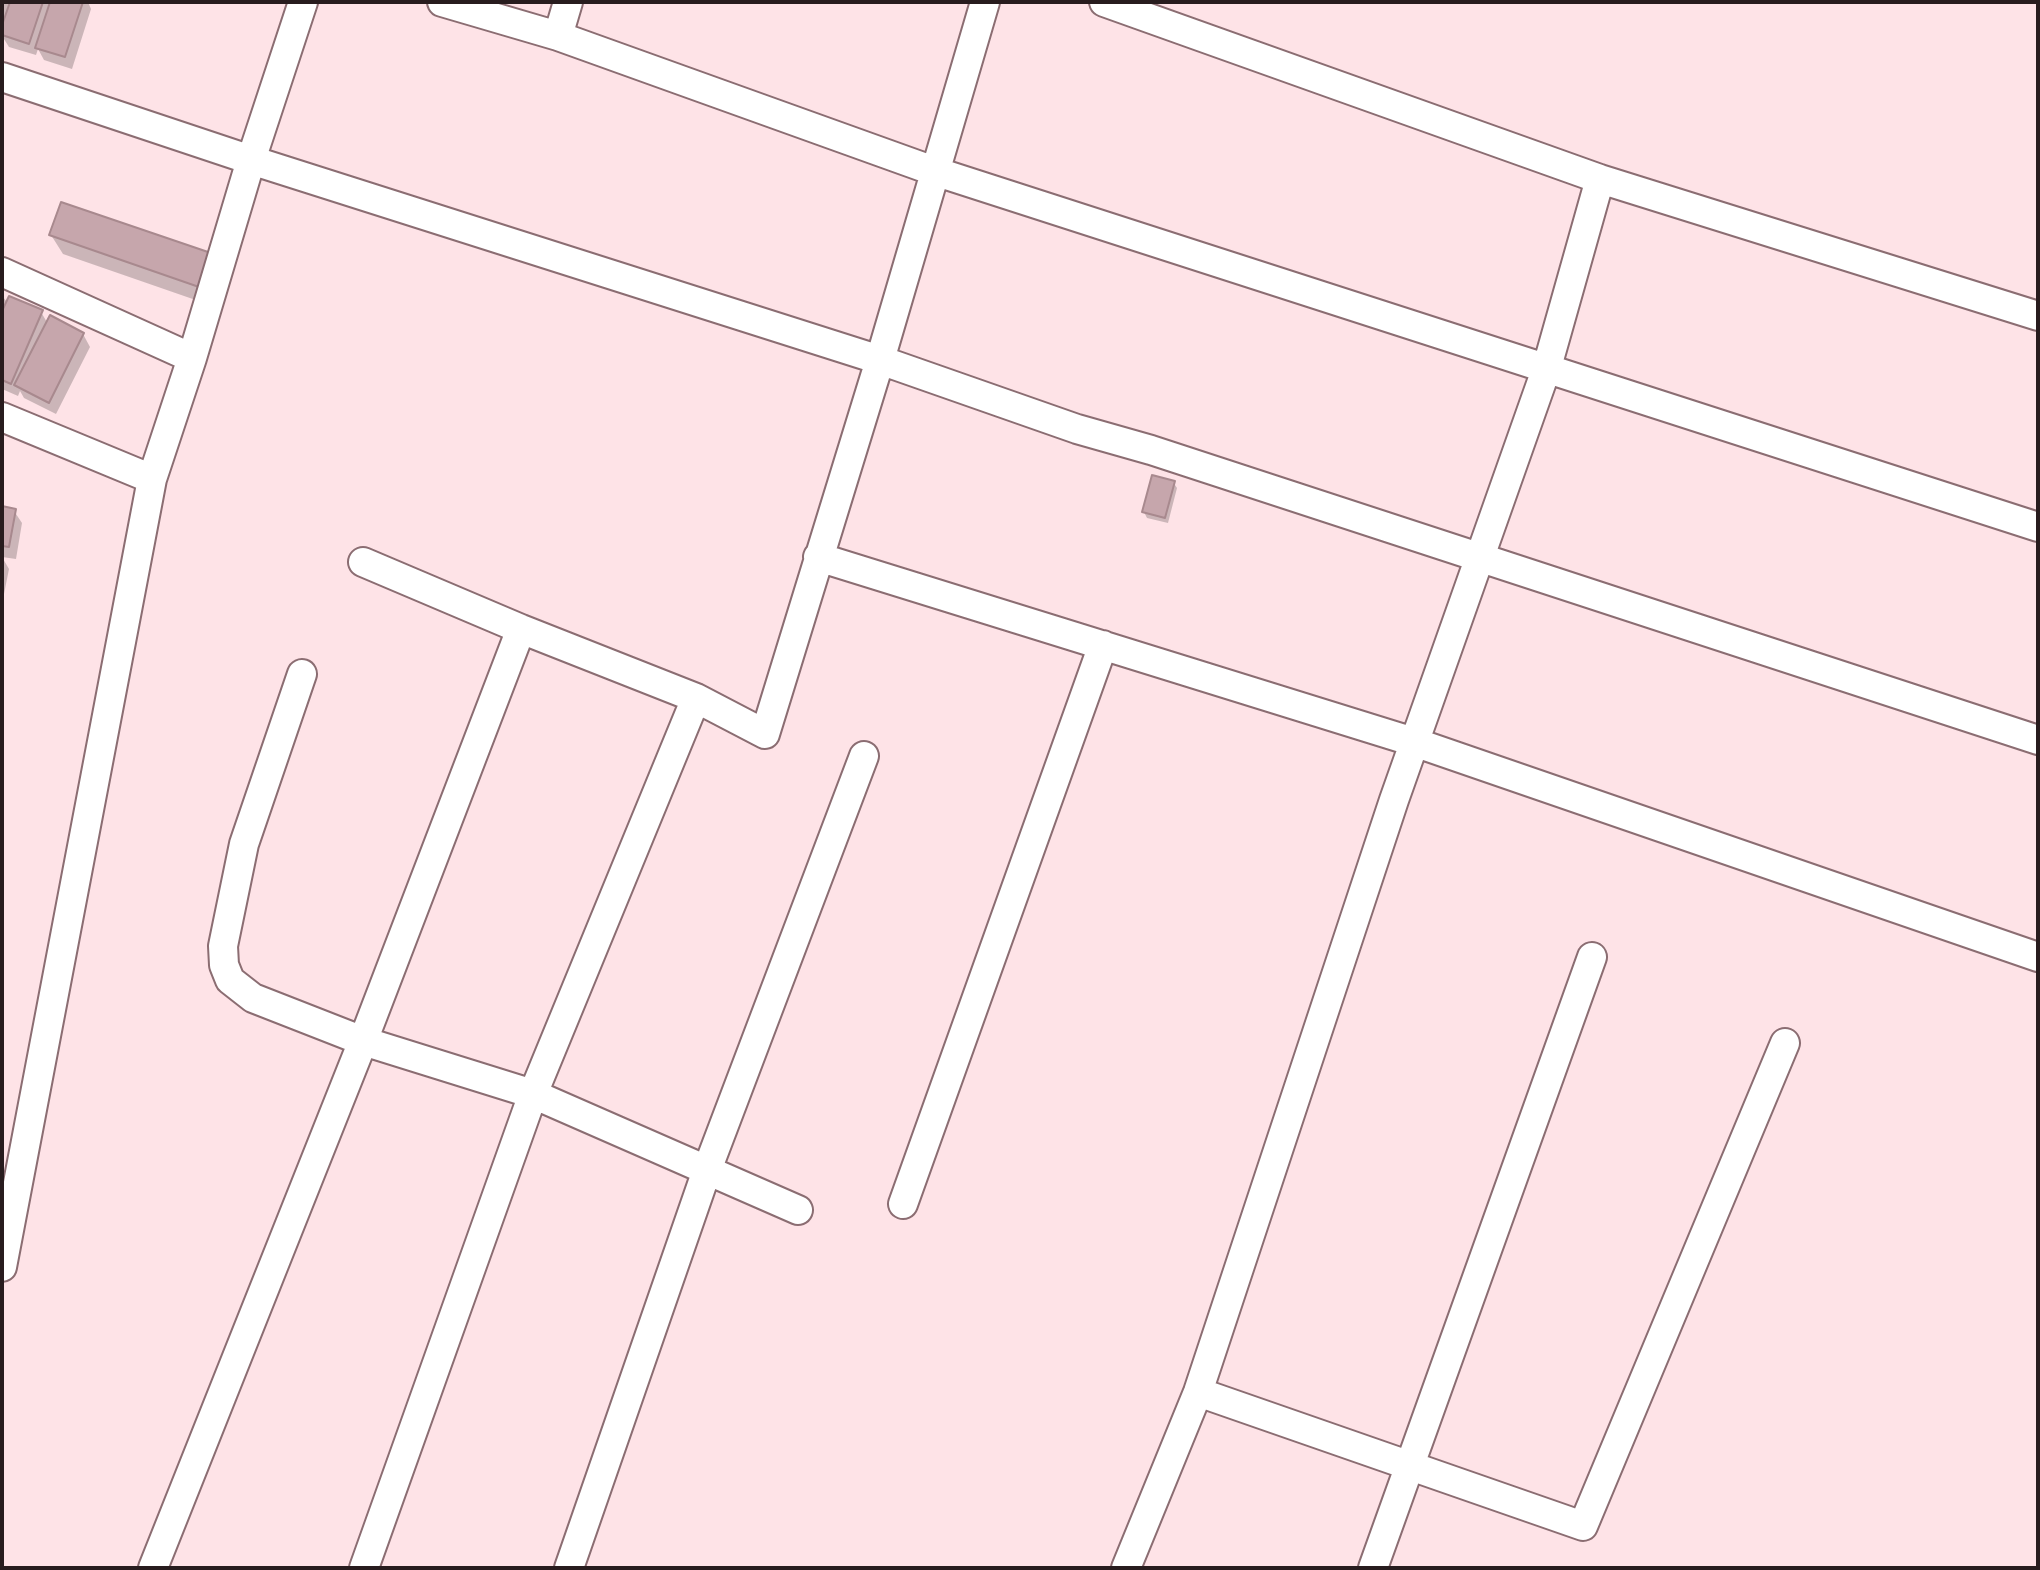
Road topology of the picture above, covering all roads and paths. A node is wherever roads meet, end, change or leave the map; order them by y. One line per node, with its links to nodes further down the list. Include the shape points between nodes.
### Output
1 (303, 2): 8 (street)
2 (442, 2): 6 (street)
3 (568, 2): 6 (street)
4 (985, 2): 9 (street)
5 (1104, 2): 10 (street)
6 (558, 36): 9 (street)
7 (2, 77): 8 (street)
8 (251, 160): 13 (street); 14 (street)
9 (934, 171): 14 (street); 15 (street)
10 (1600, 179): 12 (street); 15 (street)
11 (2, 272): 13 (street)
12 (2038, 316)
13 (192, 358): 17 (street)
14 (880, 360): 19 (street); 20 (street)
15 (1547, 367): 18 (street); 20 (street)
16 (2, 417): 17 (street)
17 (152, 479): 34 (street)
18 (2038, 527)
19 (818, 557): 23 (street); 25 (street, via 765,734)
20 (1479, 557): 26 (street); 27 (street)
21 (363, 562): 22 (street)
22 (521, 629): 25 (street); 31 (street)
23 (1103, 645): 27 (street); 36 (street)
24 (302, 674): 31 (street, via 244,844 223,946 224,965 230,980 253,998)
25 (696, 698): 33 (street)
26 (2038, 740)
27 (1414, 742): 30 (street); 39 (street)
28 (864, 756): 35 (street)
29 (1592, 957): 40 (street)
30 (2038, 957)
31 (363, 1041): 33 (street); 41 (street)
32 (1785, 1043): 40 (street, via 1583,1526)
33 (533, 1094): 35 (street); 42 (street)
34 (14, 1150): 38 (street)
35 (707, 1170): 37 (street); 43 (street)
36 (903, 1204)
37 (798, 1210)
38 (2, 1267)
39 (1198, 1392): 40 (street); 44 (street)
40 (1409, 1464): 45 (street)
41 (153, 1568)
42 (364, 1568)
43 (569, 1568)
44 (1126, 1568)
45 (1373, 1568)

